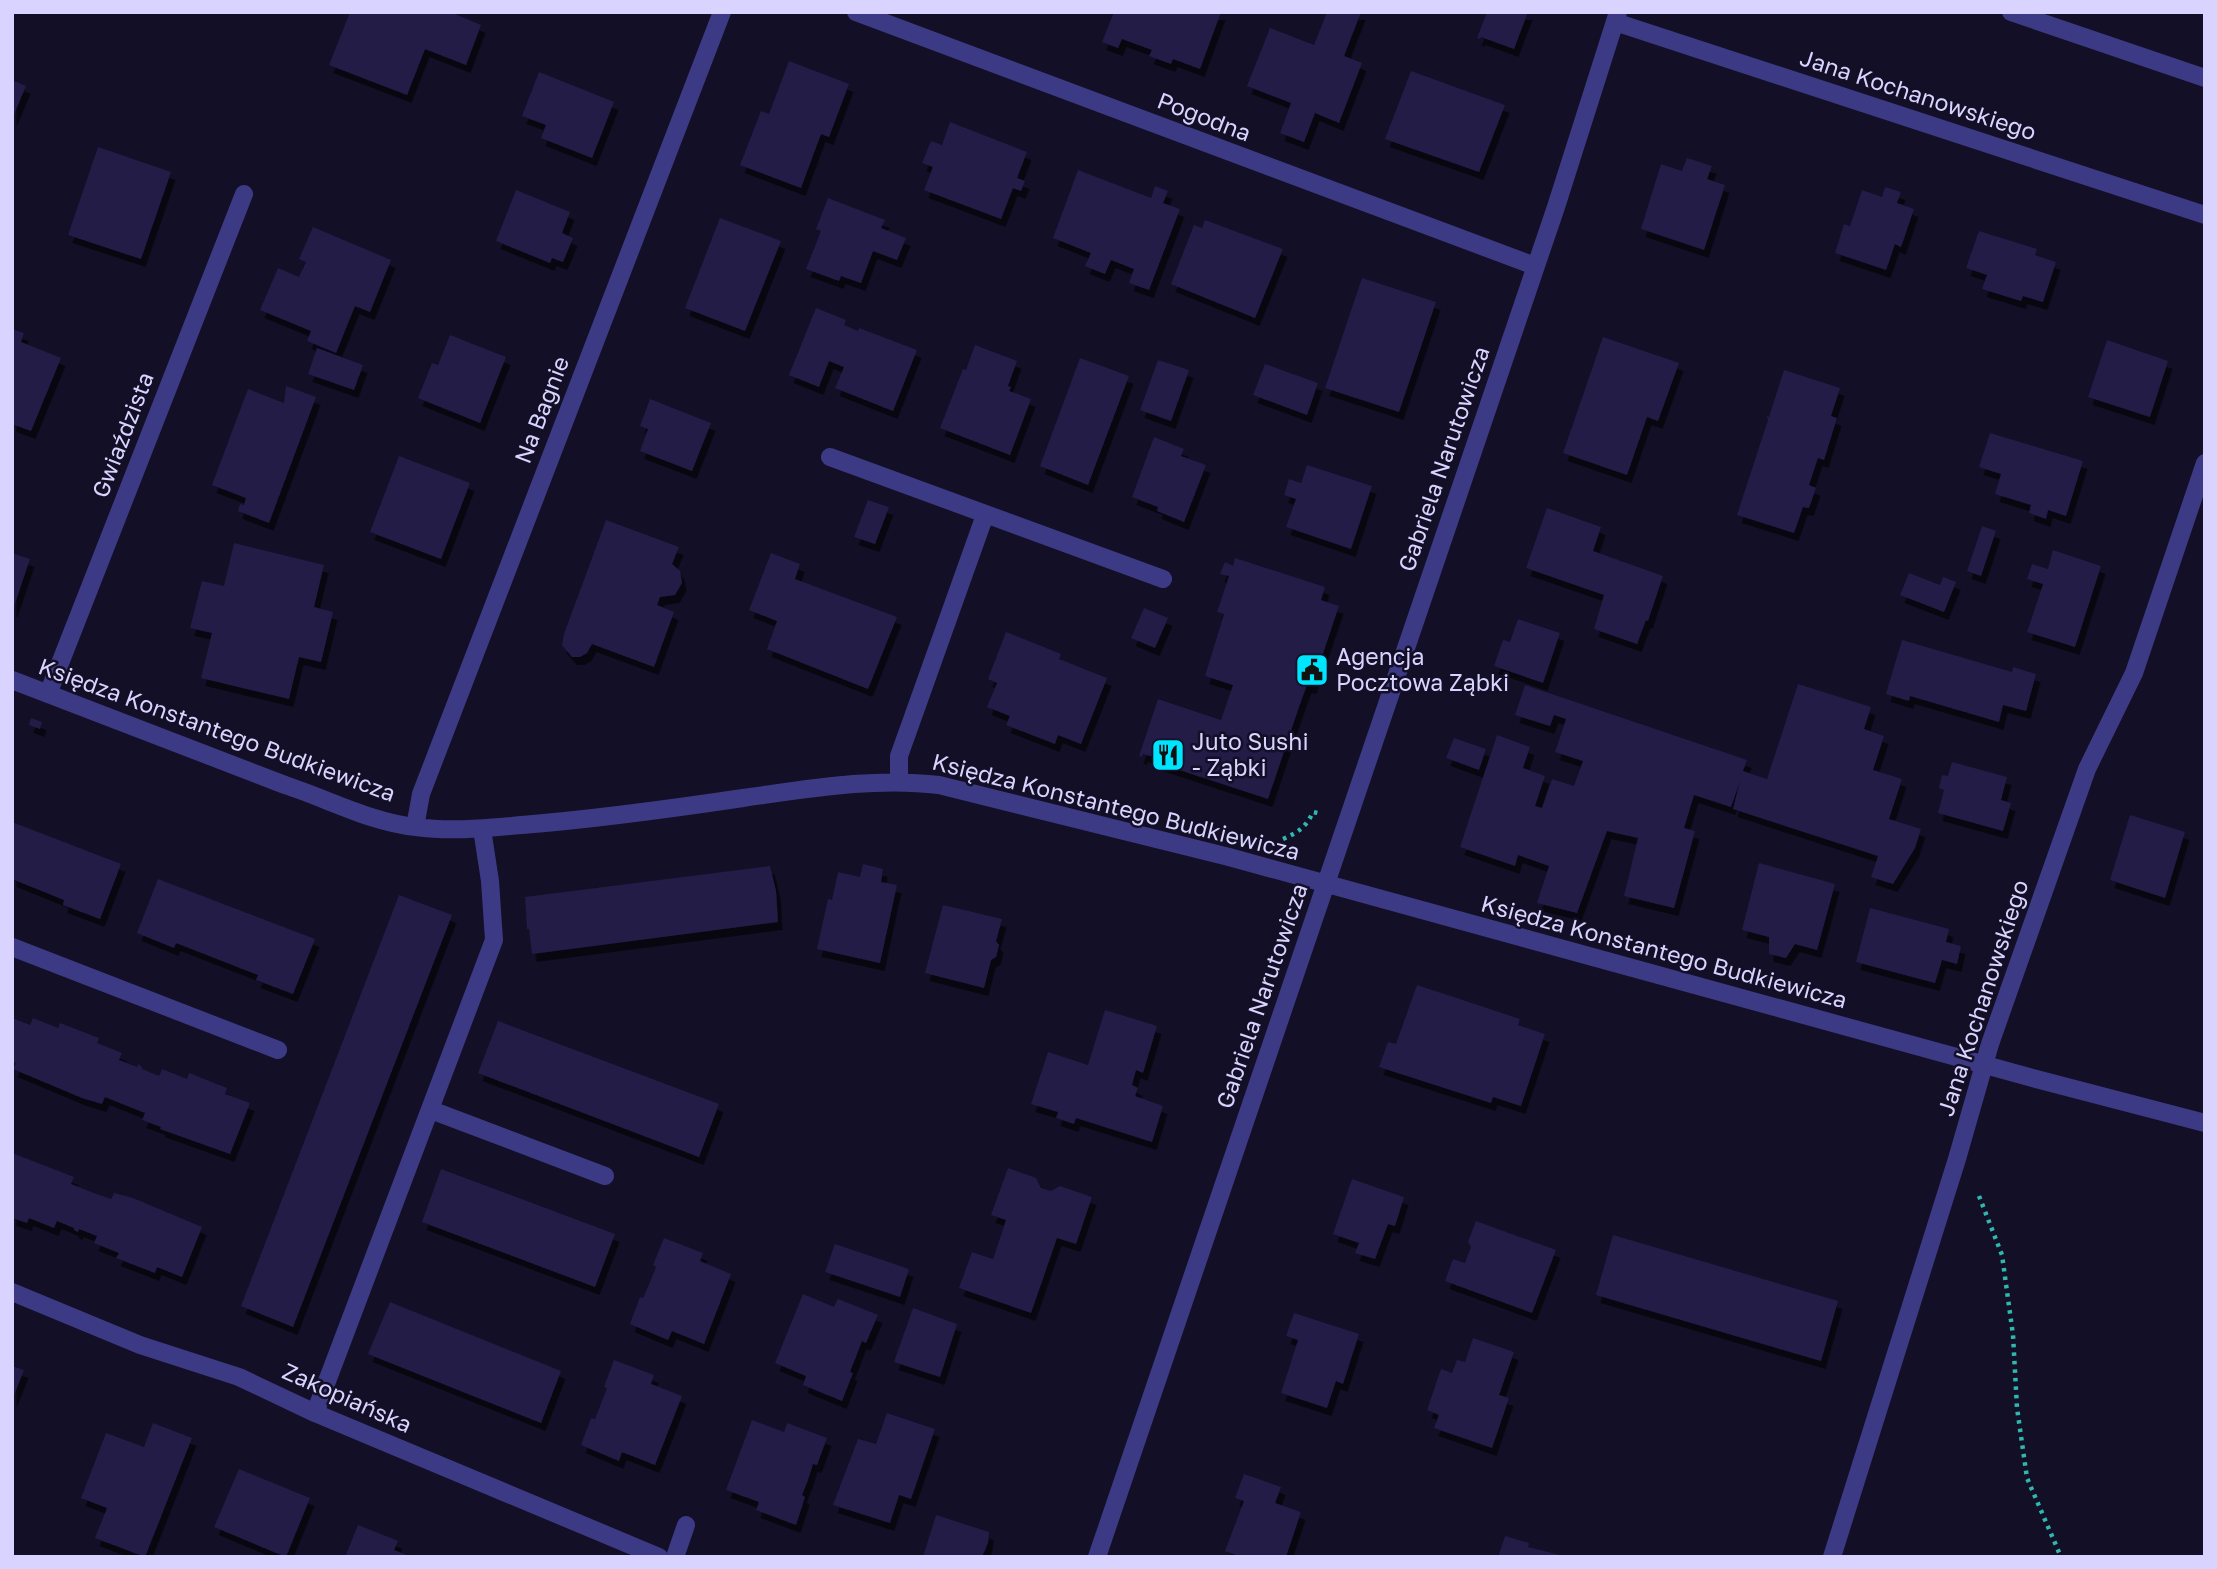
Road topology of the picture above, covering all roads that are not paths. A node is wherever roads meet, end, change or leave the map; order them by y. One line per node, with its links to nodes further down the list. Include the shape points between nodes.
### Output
1 (722, 12): 16 (street, Na Bagnie, via 421,794)
2 (856, 12): 8 (street, Pogodna)
3 (2011, 12): 5 (street)
4 (1617, 17): 7 (street, Jana Kochanowskiego); 8 (street, Gabriela Narutowicza)
5 (2205, 78)
6 (244, 194): 14 (street, Gwiaździsta)
7 (2205, 215)
8 (1535, 266): 18 (street, Gabriela Narutowicza)
9 (830, 457): 11 (street)
10 (2205, 463): 21 (street, Jana Kochanowskiego, via 2134,673 2087,769)
11 (985, 515): 12 (street); 15 (street, via 899,756)
12 (1163, 579)
13 (12, 680): 14 (street, Księdza Konstantego Budkiewicza)
14 (48, 694): 16 (street, Księdza Konstantego Budkiewicza, via 367,817)
15 (899, 782): 17 (street, Księdza Konstantego Budkiewicza); 18 (street, Księdza Konstantego Budkiewicza, via 964,790)
16 (415, 827): 17 (street, Księdza Konstantego Budkiewicza)
17 (482, 829): 22 (street, via 494,940)
18 (1326, 884): 21 (street, Księdza Konstantego Budkiewicza); 30 (street, Gabriela Narutowicza)
19 (12, 947): 20 (street)
20 (278, 1050)
21 (1984, 1065): 23 (street, Księdza Konstantego Budkiewicza); 31 (street, Jana Kochanowskiego)
22 (431, 1110): 24 (street); 26 (street)
23 (2205, 1123)
24 (604, 1176)
25 (12, 1292): 26 (street, Zakopiańska, via 140,1345 239,1377)
26 (315, 1413): 28 (street, Zakopiańska)
27 (686, 1525): 29 (street)
28 (659, 1557)
29 (675, 1557)
30 (1097, 1557)
31 (1832, 1557)

